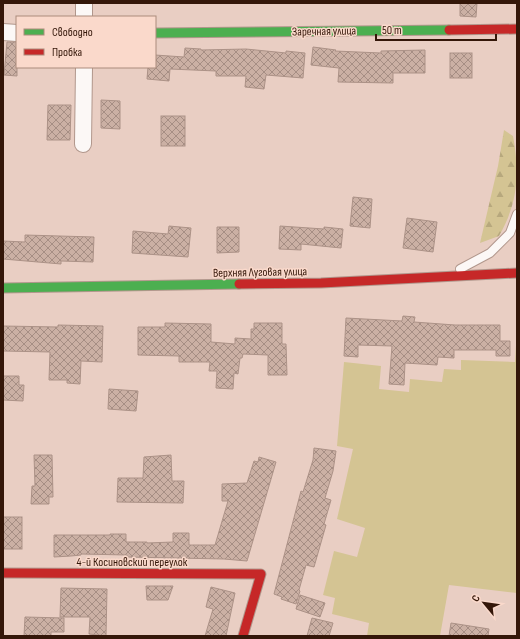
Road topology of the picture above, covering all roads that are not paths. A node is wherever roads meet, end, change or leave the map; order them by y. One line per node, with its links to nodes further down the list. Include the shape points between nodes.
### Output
1 (84, 3): 2 (street)
2 (84, 16)
3 (517, 29): 6 (street, Заречная улица)
4 (3, 32): 5 (street)
5 (16, 32)
6 (156, 33)
7 (84, 68): 8 (street)
8 (83, 144)
9 (517, 214): 11 (lane, via 510,233 490,253)
10 (517, 273): 11 (street, Верхняя Луговая улица)
11 (444, 277): 12 (street, Верхняя Луговая улица, via 314,284)
12 (3, 288)
13 (3, 573): 14 (street, 4-й Косиновский переулок, via 261,574)
14 (243, 636)

